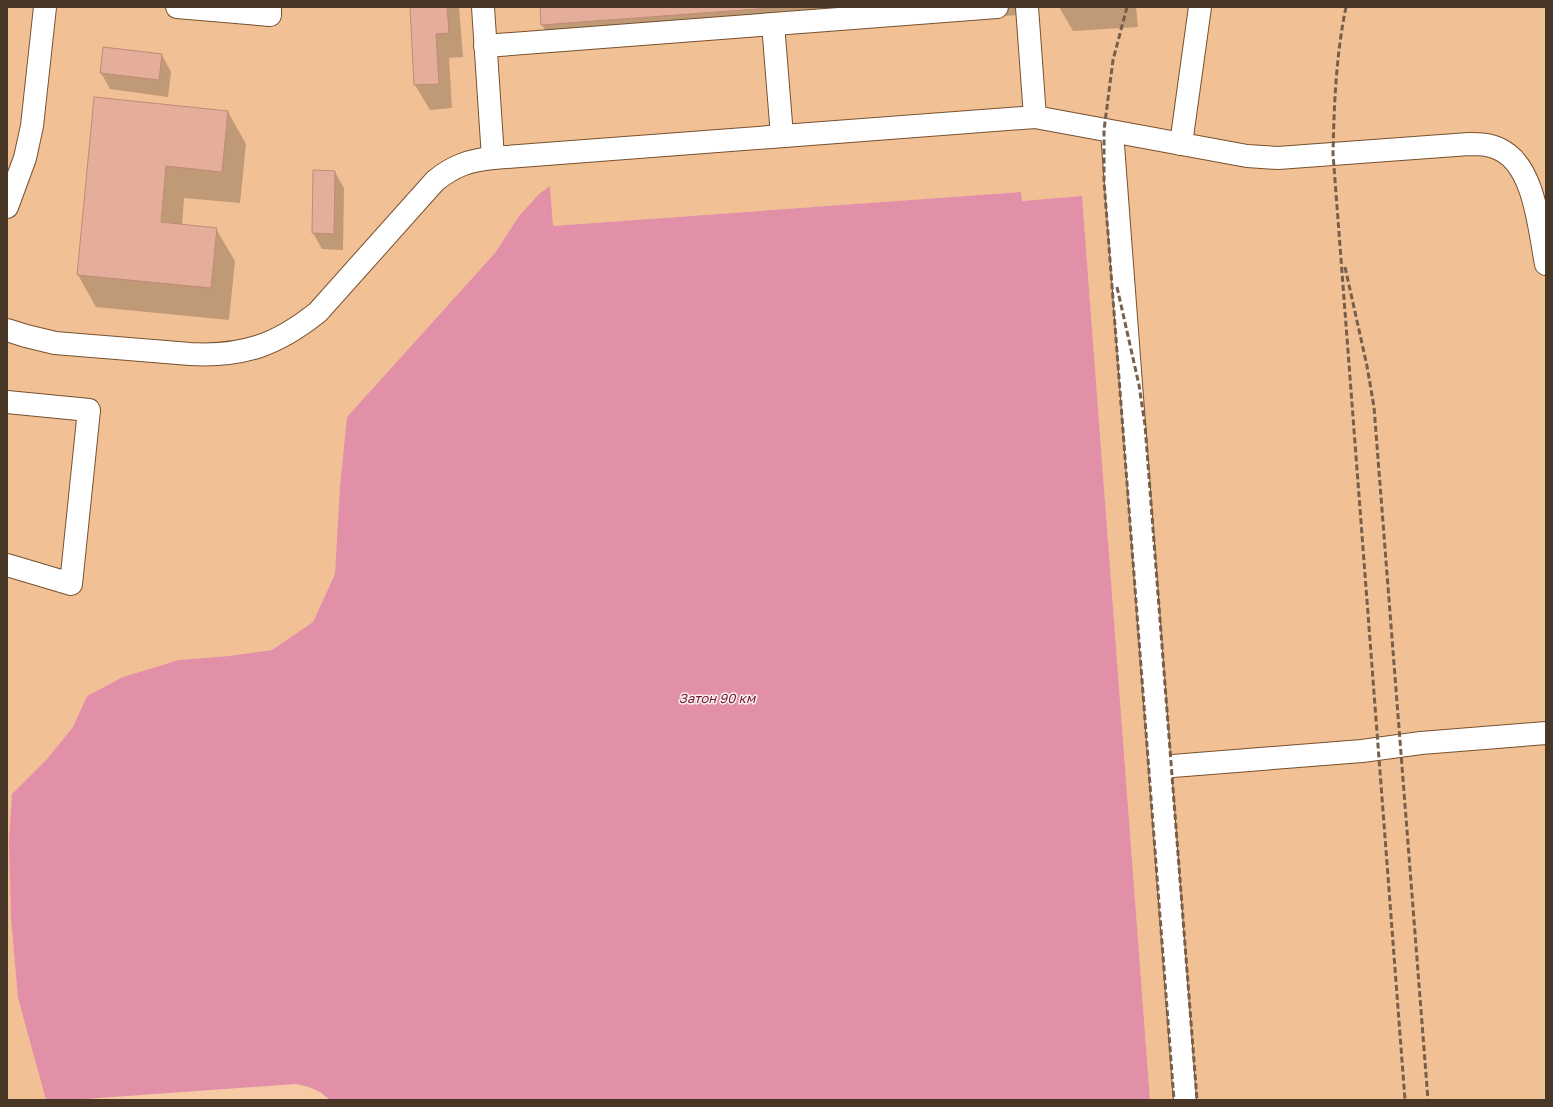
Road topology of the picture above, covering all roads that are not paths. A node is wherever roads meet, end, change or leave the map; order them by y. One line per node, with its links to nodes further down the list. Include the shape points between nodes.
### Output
1 (45, 7): 15 (street, via 32,126 25,158)
2 (177, 7): 3 (street, via 270,15)
3 (270, 7)
4 (483, 7): 9 (street)
5 (998, 7): 8 (street)
6 (1026, 7): 10 (street)
7 (1200, 7): 13 (street)
8 (773, 24): 9 (street); 12 (street)
9 (486, 46): 14 (street)
10 (1035, 118): 11 (street); 12 (street)
11 (1112, 132): 13 (street); 22 (street)
12 (782, 136): 14 (street)
13 (1181, 144): 17 (street, via 1247,156 1278,158 1484,144 1499,149 1512,158 1523,172 1534,205)
14 (493, 158): 18 (street, via 469,161 445,172 318,312 286,335 268,344 230,354 190,354 55,343)
15 (12, 181): 16 (street)
16 (7, 207)
17 (1546, 264)
18 (7, 330)
19 (7, 402): 20 (street, via 89,410 71,584)
20 (7, 564)
21 (1546, 733): 22 (street)
22 (1160, 767): 23 (street)
23 (1185, 1100)

